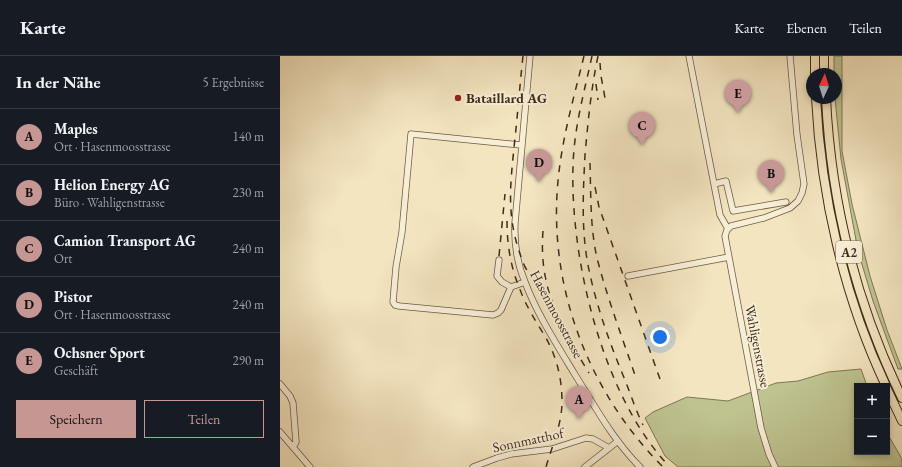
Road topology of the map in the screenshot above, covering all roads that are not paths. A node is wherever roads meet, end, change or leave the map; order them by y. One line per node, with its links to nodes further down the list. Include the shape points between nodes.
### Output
1 (530, 56): 10 (street, Hasenmoosstrasse)
2 (689, 56): 11 (street, Wahligenstrasse)
3 (790, 56): 13 (street, via 804,184 802,193 790,208)
4 (815, 56): 6 (highway)
5 (824, 56): 7 (highway)
6 (815, 68)
7 (824, 68)
8 (817, 104): 19 (highway, A2, via 822,159 837,240 865,337)
9 (826, 104): 22 (highway, A2, via 830,153 846,242 868,318)
10 (522, 145): 17 (street, Hasenmoosstrasse, via 515,232 518,260); 18 (street, via 411,134 393,302 399,306 491,315 501,310)
11 (714, 184): 12 (street, via 726,181 733,211); 13 (street, Wahligenstrasse, via 720,215)
12 (786, 202)
13 (728, 229): 14 (street, Wahligenstrasse, via 725,236)
14 (729, 257): 16 (street); 32 (street, Wahligenstrasse, via 762,428)
15 (499, 260): 18 (street, via 497,276)
16 (628, 276)
17 (525, 282): 18 (street); 25 (street, Hasenmoosstrasse, via 563,355)
18 (511, 287)
19 (884, 383)
20 (280, 384): 26 (street, via 293,403 296,442)
21 (890, 396): 23 (highway, A2)
22 (902, 398)
23 (902, 421)
24 (280, 432): 26 (street)
25 (618, 441): 27 (street); 28 (street, Hasenmoosstrasse)
26 (293, 447): 29 (street)
27 (609, 448): 30 (street, Sonnmatthof, via 586,438 552,449 511,454); 31 (street)
28 (638, 466)
29 (310, 467)
30 (473, 467)
31 (585, 467)
32 (775, 467)

